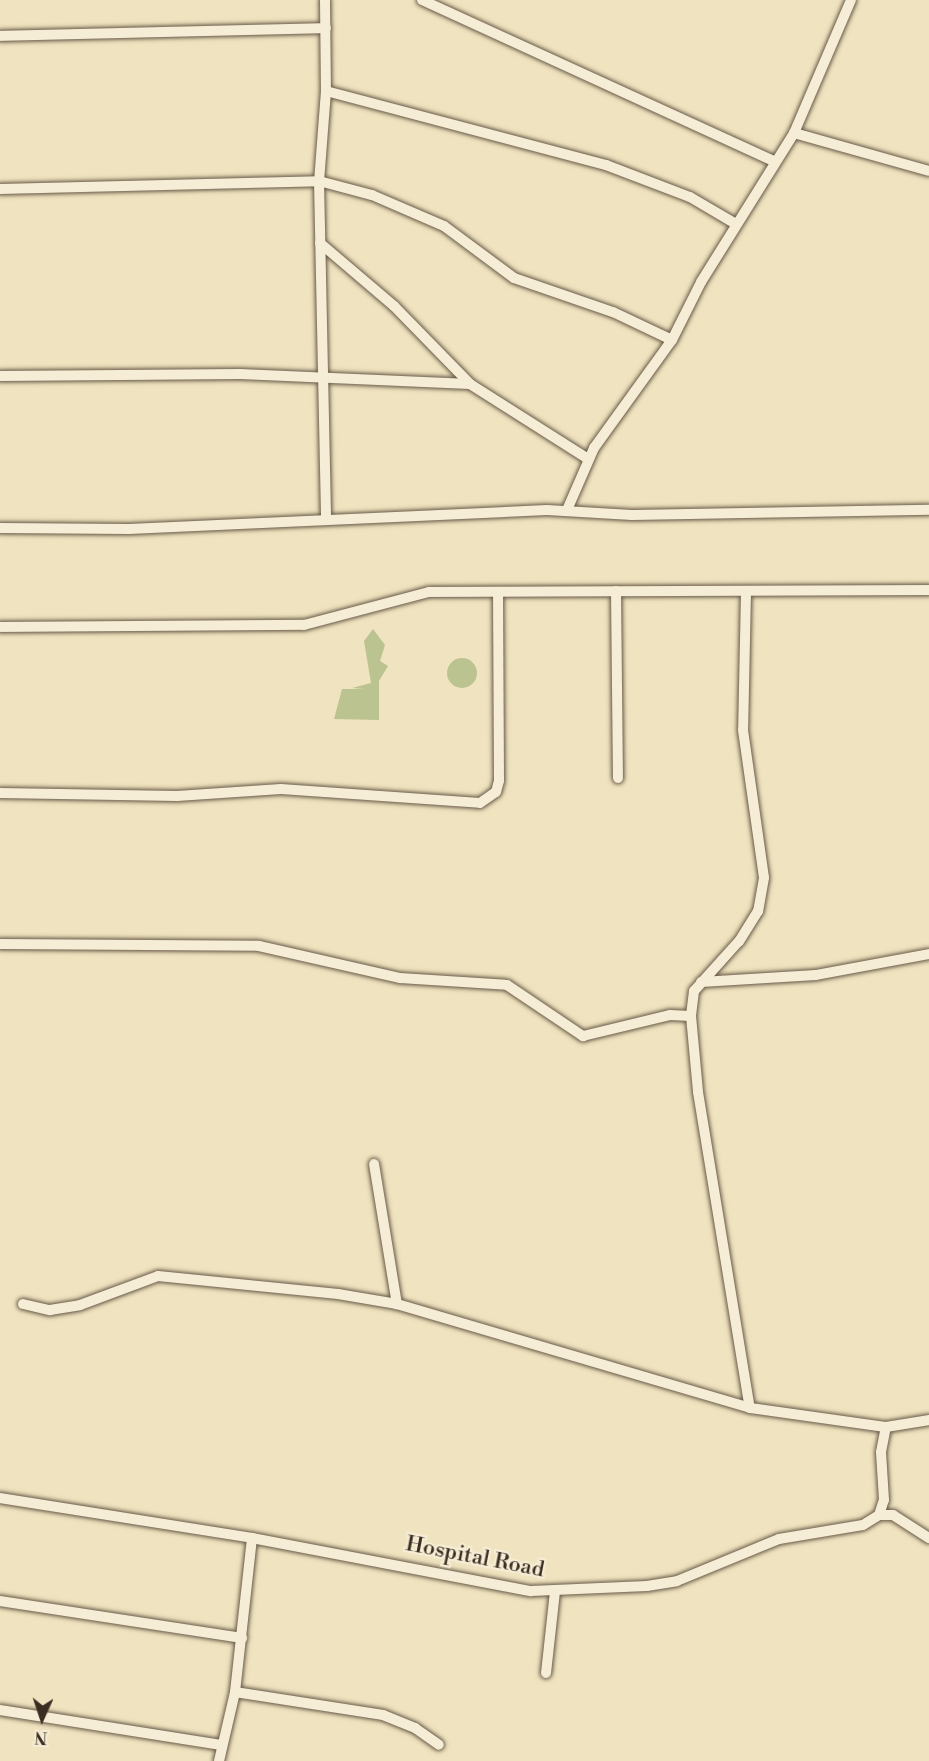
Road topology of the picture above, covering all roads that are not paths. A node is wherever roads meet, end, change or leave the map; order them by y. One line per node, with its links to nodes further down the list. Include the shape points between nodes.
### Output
1 (324, 0): 4 (street)
2 (422, 0): 8 (street)
3 (851, 0): 7 (street)
4 (326, 28): 5 (street); 6 (street)
5 (0, 36)
6 (326, 91): 10 (street); 12 (street, via 606,165 690,197)
7 (794, 133): 8 (street); 9 (street)
8 (774, 161): 12 (street)
9 (929, 171)
10 (319, 181): 11 (street); 13 (street); 14 (street, via 372,195 444,226 514,278 614,312)
11 (0, 189)
12 (736, 224): 14 (street)
13 (320, 243): 16 (street); 17 (street, via 394,306)
14 (672, 340): 18 (street)
15 (0, 376): 16 (street)
16 (324, 378): 17 (street); 21 (street)
17 (470, 384): 18 (street)
18 (588, 459): 19 (street)
19 (567, 510): 20 (street, via 632,515); 21 (street)
20 (929, 510)
21 (326, 518): 22 (street, via 129,530)
22 (0, 528)
23 (929, 590): 25 (street)
24 (616, 591): 25 (street); 26 (street); 28 (street)
25 (746, 592): 32 (street, via 743,730 764,878 758,911 739,941)
26 (498, 594): 27 (street, via 408,595 338,617 278,626); 29 (street, via 499,781 496,792 480,803 280,789 177,796)
27 (0, 627)
28 (618, 778)
29 (0, 793)
30 (0, 944): 33 (street, via 157,941 259,946 400,978 507,985 583,1036 670,1016)
31 (929, 954): 32 (street, via 816,975)
32 (700, 982): 33 (street, via 691,1000)
33 (691, 1016): 37 (street, via 698,1092)
34 (374, 1164): 36 (street)
35 (23, 1304): 36 (street, via 50,1310 80,1305 158,1276)
36 (397, 1304): 37 (street)
37 (750, 1408): 39 (street)
38 (929, 1420): 39 (street)
39 (886, 1427): 41 (street)
40 (0, 1498): 42 (street, Hospital Road)
41 (879, 1515): 43 (street, via 893,1515); 44 (street, Hospital Road, via 863,1525 810,1531 741,1552 677,1581 612,1591)
42 (252, 1538): 44 (street, Hospital Road); 46 (street)
43 (929, 1538)
44 (555, 1591): 47 (street)
45 (0, 1601): 46 (street)
46 (242, 1638): 48 (street)
47 (546, 1673)
48 (235, 1692): 50 (street, via 383,1715); 51 (street)
49 (0, 1710): 51 (street)
50 (439, 1744)
51 (221, 1745): 52 (street)
52 (219, 1761)

